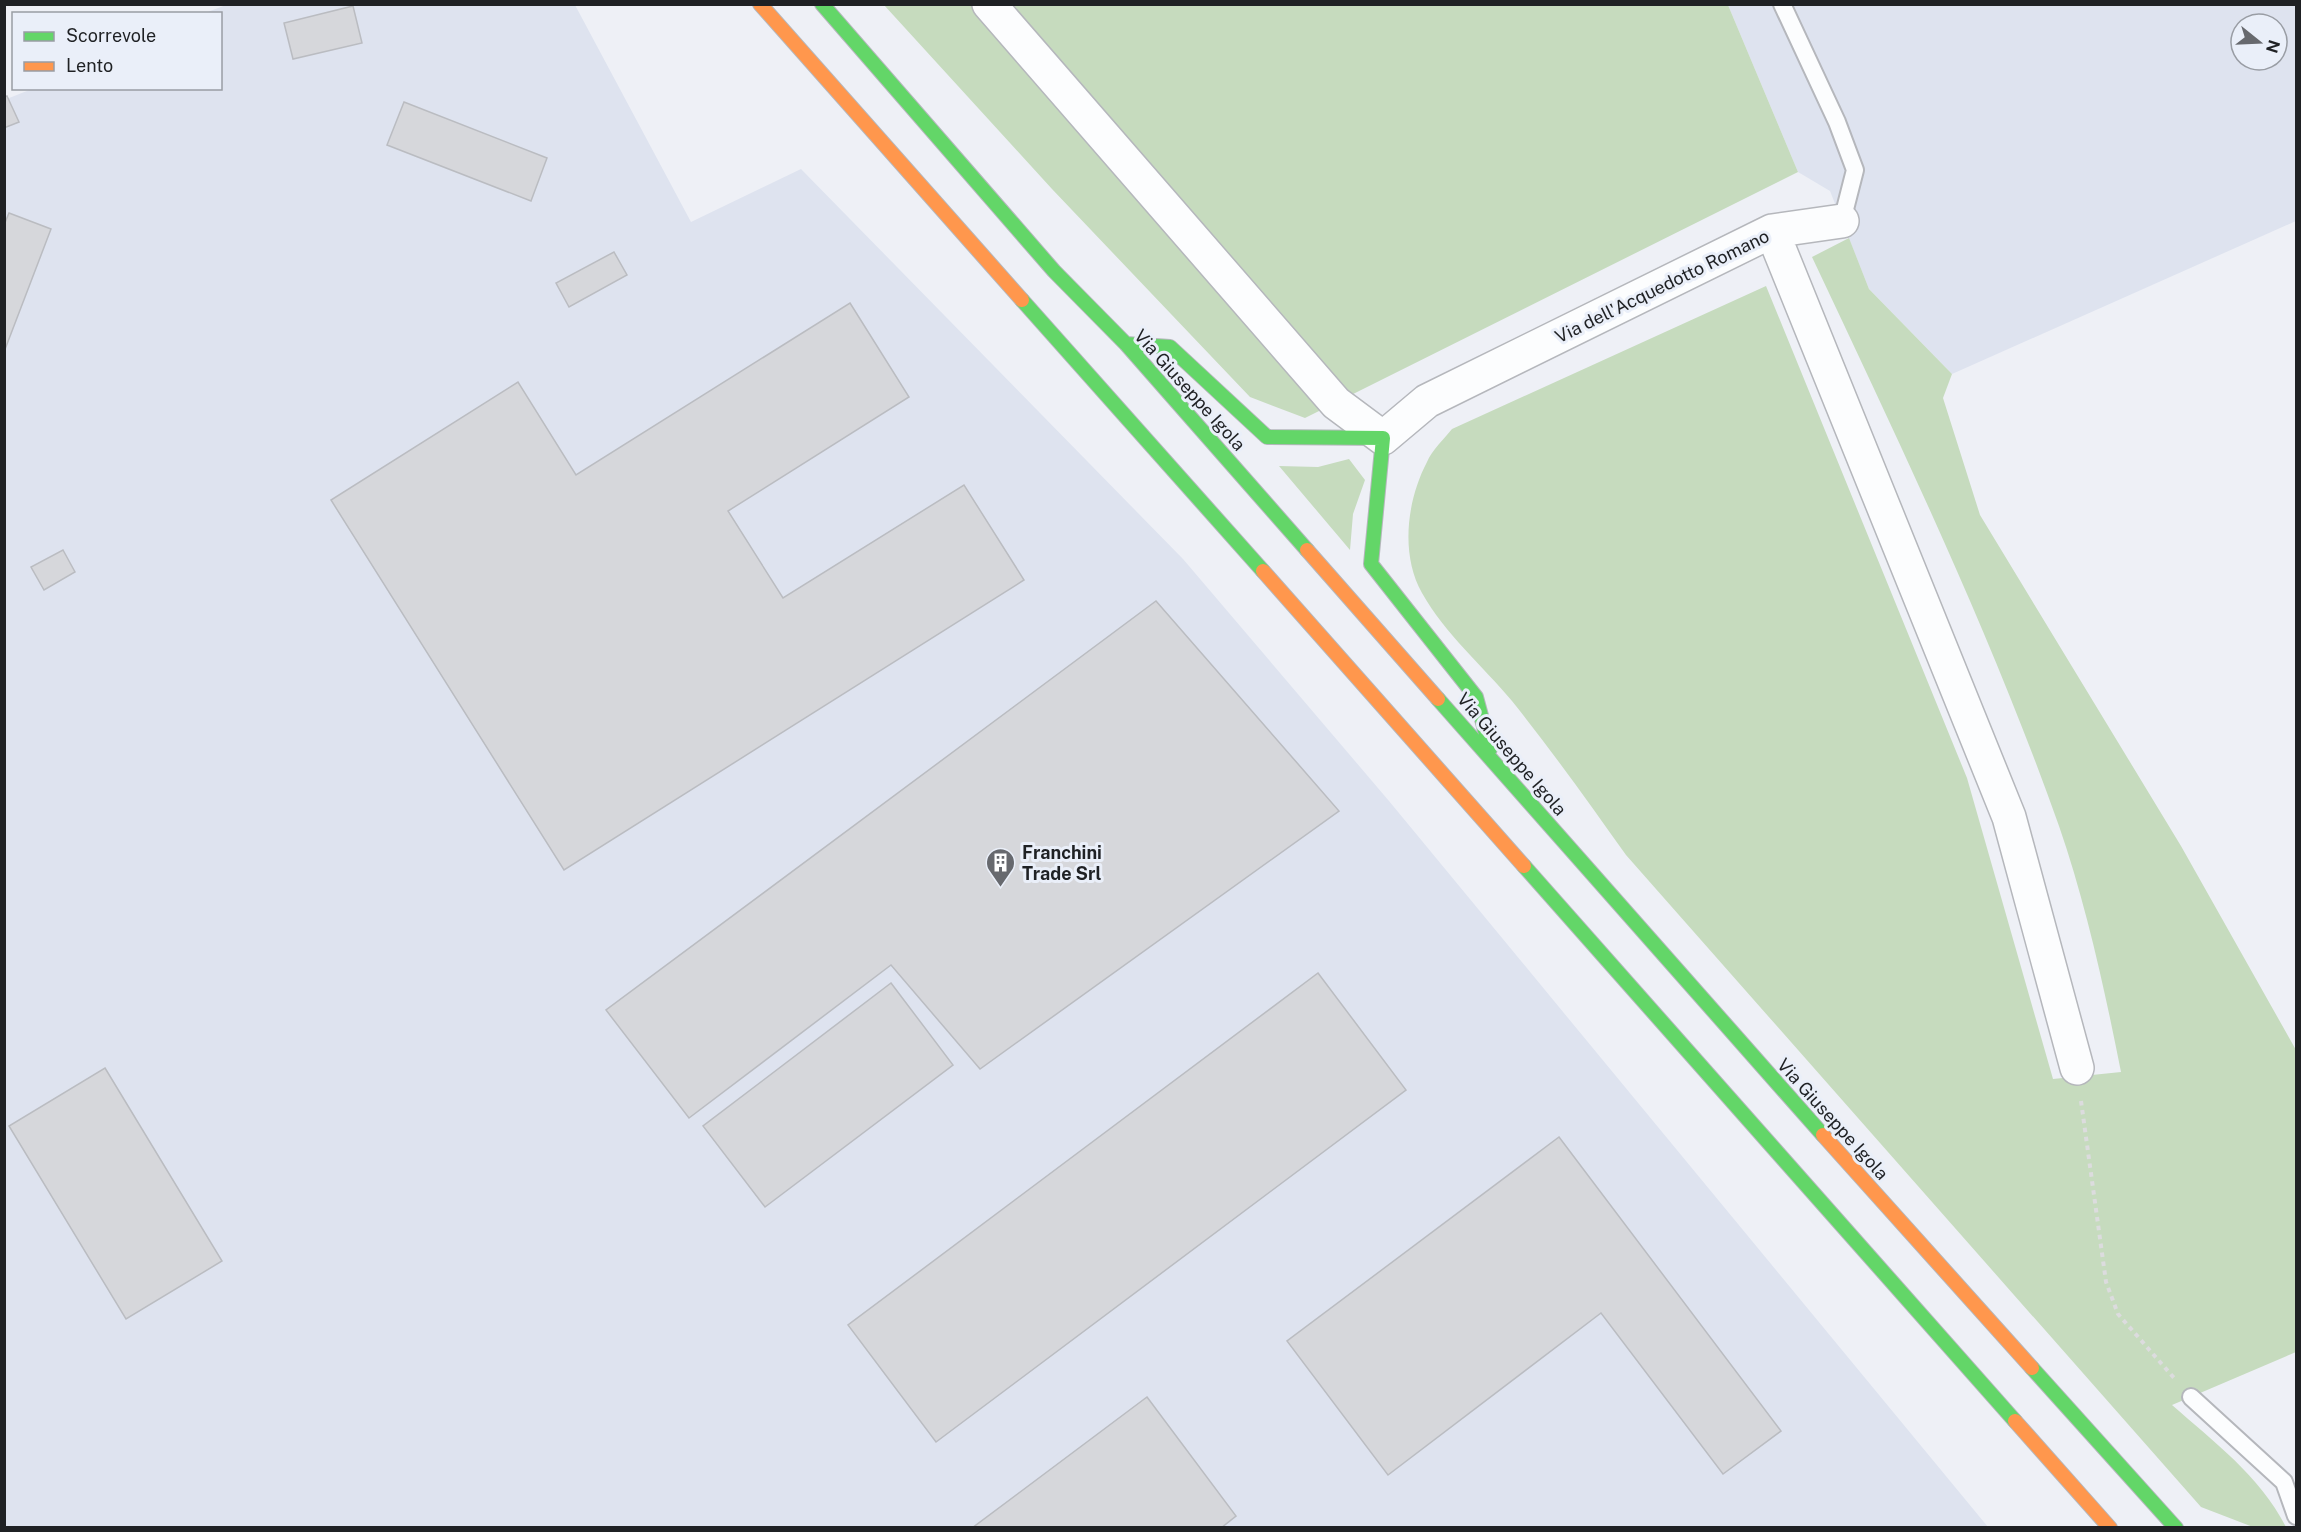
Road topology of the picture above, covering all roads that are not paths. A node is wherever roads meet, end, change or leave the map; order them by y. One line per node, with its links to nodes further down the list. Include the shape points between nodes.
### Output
1 (760, 4): 13 (main road)
2 (822, 4): 7 (main road, Via Giuseppe Igola, via 1054,271)
3 (989, 4): 8 (street, via 1336,403)
4 (1782, 4): 5 (lane, Via dell'Acquedotto Romano, via 1855,170)
5 (1842, 221): 6 (street, Via dell'Acquedotto Romano)
6 (1772, 231): 8 (street, Via dell'Acquedotto Romano, via 1427,401); 10 (street, via 2009,817)
7 (1126, 344): 8 (main road, via 1170,347 1268,436); 9 (main road, Via Giuseppe Igola)
8 (1383, 438): 9 (main road, via 1371,564 1476,697)
9 (1492, 756): 14 (main road, Via Giuseppe Igola, via 1764,1068)
10 (2077, 1068)
11 (2191, 1397): 12 (lane, via 2284,1482)
12 (2296, 1516)
13 (2110, 1527)
14 (2176, 1527)

